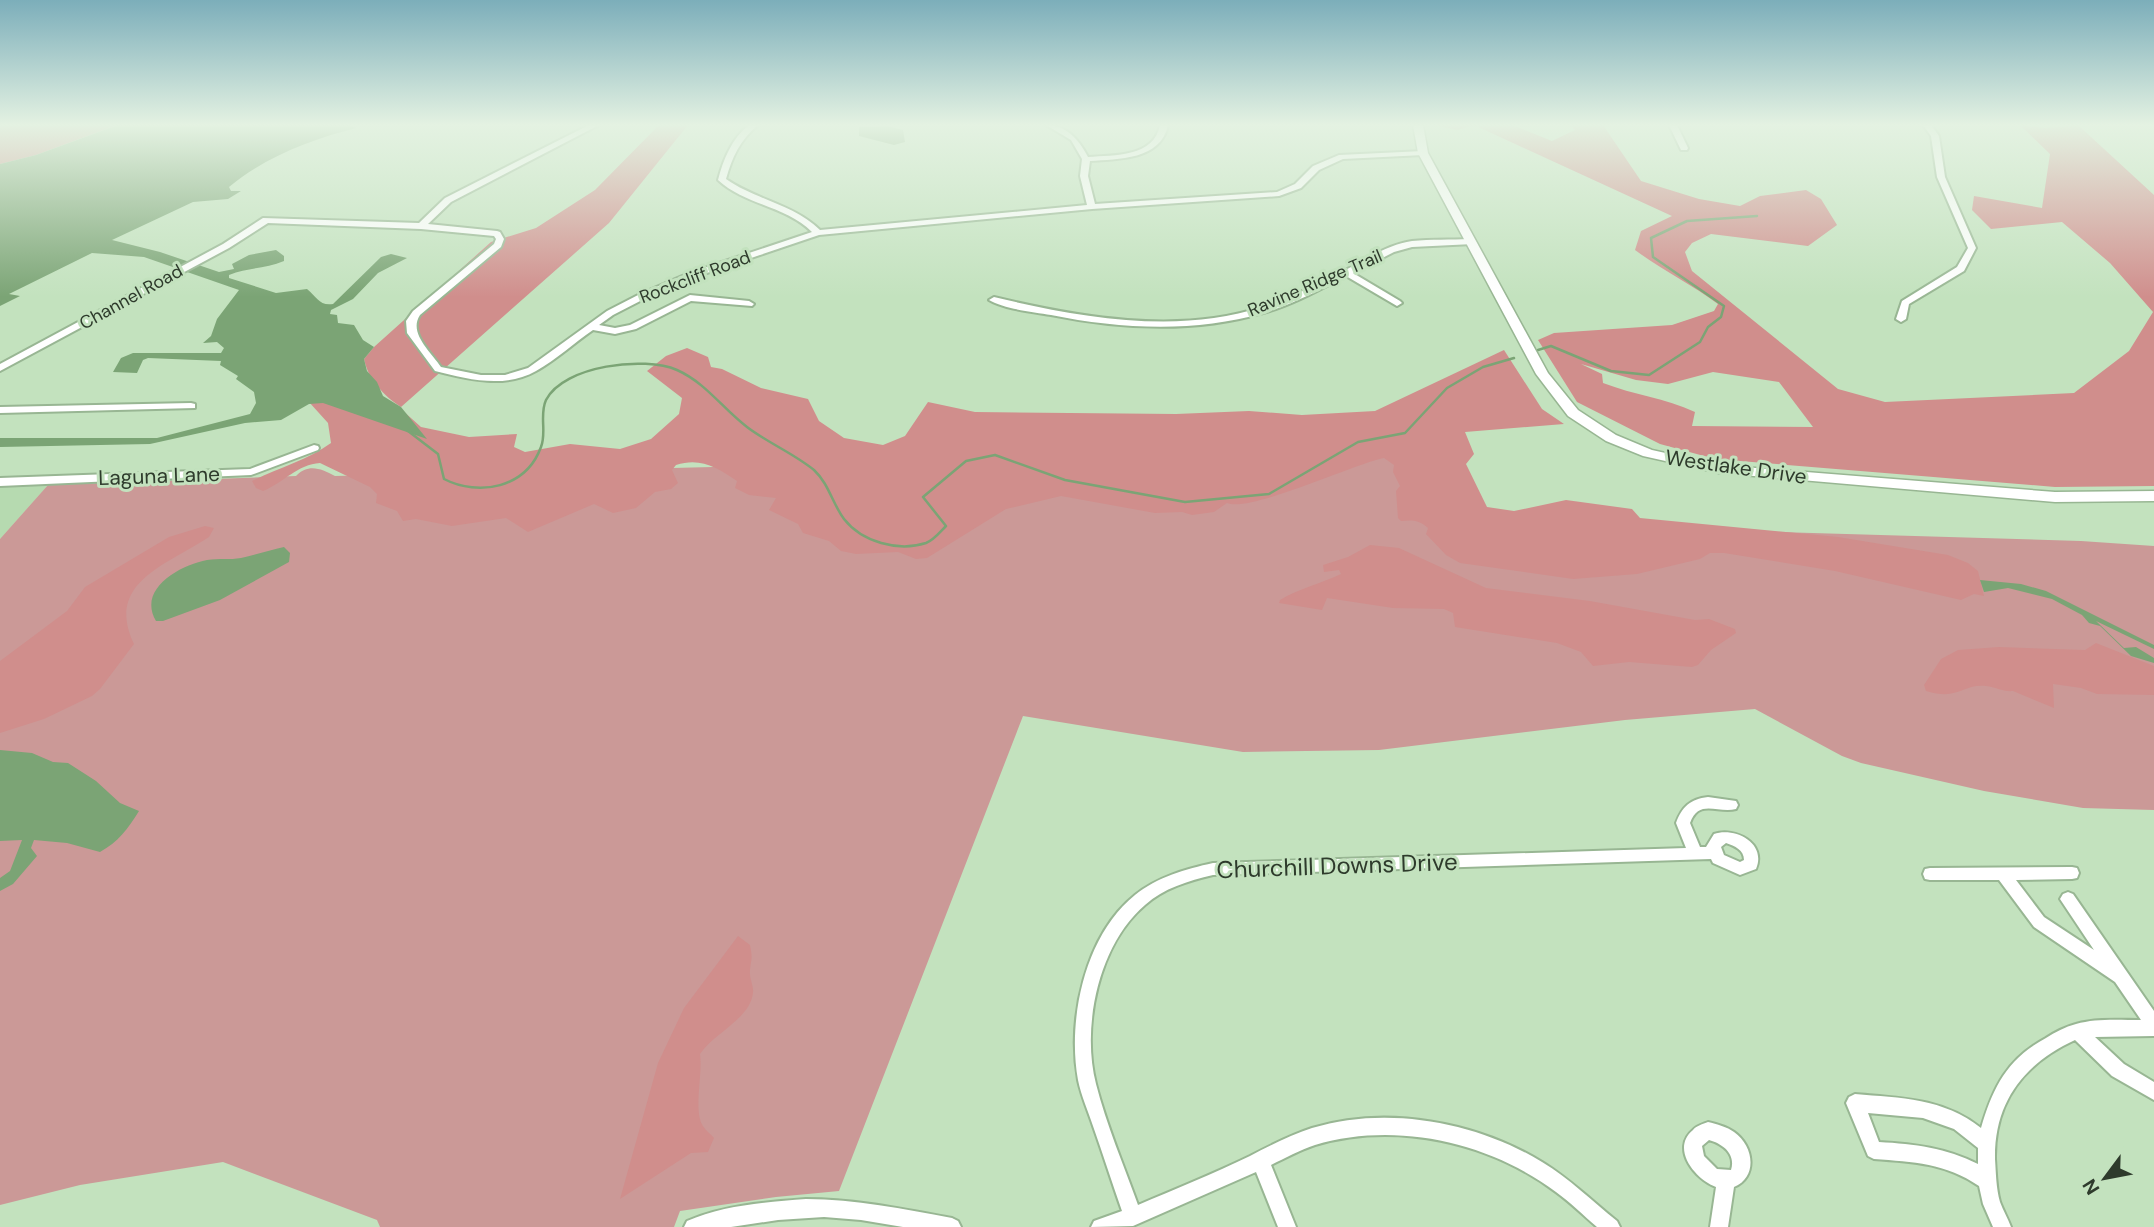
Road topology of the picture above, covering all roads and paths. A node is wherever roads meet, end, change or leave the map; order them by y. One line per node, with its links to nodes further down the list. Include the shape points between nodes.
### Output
1 (483, 182): 8 (street, via 448,200)
2 (725, 182): 9 (street, via 807,220)
3 (1086, 182): 7 (street)
4 (1302, 182): 7 (street, Rockcliff Road, via 1279,194)
5 (1438, 182): 10 (street, Westlake Drive)
6 (1943, 182): 15 (street, via 1972,248 1961,269 1905,303)
7 (1092, 207): 9 (street, Rockcliff Road)
8 (421, 226): 16 (street, Rockcliff Road, via 486,232 500,239 411,321 412,333 438,369 506,378 531,370); 17 (street, Channel Road, via 260,221 226,246)
9 (818, 233): 16 (street, Rockcliff Road, via 692,275 610,313)
10 (1470, 242): 11 (street, Ravine Ridge Trail, via 1411,244); 22 (street, Westlake Drive, via 1561,401 1599,431 1648,453 1719,469 1797,477 2075,498)
11 (1345, 272): 12 (street, Ravine Ridge Trail, via 1262,310 1192,324 1124,323); 13 (street)
12 (994, 300)
13 (1397, 303)
14 (750, 304): 16 (street, via 690,298 633,327 615,331)
15 (1901, 319)
16 (594, 327)
17 (0, 368)
18 (191, 406): 19 (street)
19 (0, 410)
20 (314, 448): 21 (street, Laguna Lane, via 251,472)
21 (0, 482)
22 (2154, 496)
23 (1731, 806): 25 (street, via 1700,802 1689,808 1683,823)
24 (1714, 852): 25 (street, Churchill Downs Drive)
25 (1695, 853): 38 (street, Churchill Downs Drive, via 1213,869 1177,878 1142,898 1130,908 1100,958 1082,1033 1087,1083)
26 (2002, 873): 27 (street); 28 (street); 30 (street, via 2039,922)
27 (2072, 873)
28 (1930, 874)
29 (2068, 899): 30 (street)
30 (2123, 978): 31 (street)
31 (2154, 1026): 32 (street)
32 (2078, 1031): 33 (street, via 2118,1070); 34 (street, via 2036,1050 2019,1065 1993,1110)
33 (2154, 1092)
34 (1985, 1143): 37 (street); 37 (street, via 1959,1122 1923,1109 1855,1104 1874,1150 1939,1155 1967,1165)
35 (1260, 1160): 38 (street); 42 (street); 43 (street, via 1338,1130 1398,1125 1426,1128 1483,1142 1522,1160 1562,1185)
36 (1726, 1180): 44 (street)
37 (1988, 1181): 45 (street)
38 (1133, 1217): 41 (street)
39 (693, 1227): 40 (street, via 806,1208 858,1211)
40 (952, 1227)
41 (1100, 1227)
42 (1287, 1227)
43 (1611, 1227)
44 (1719, 1227)
45 (2002, 1227)

